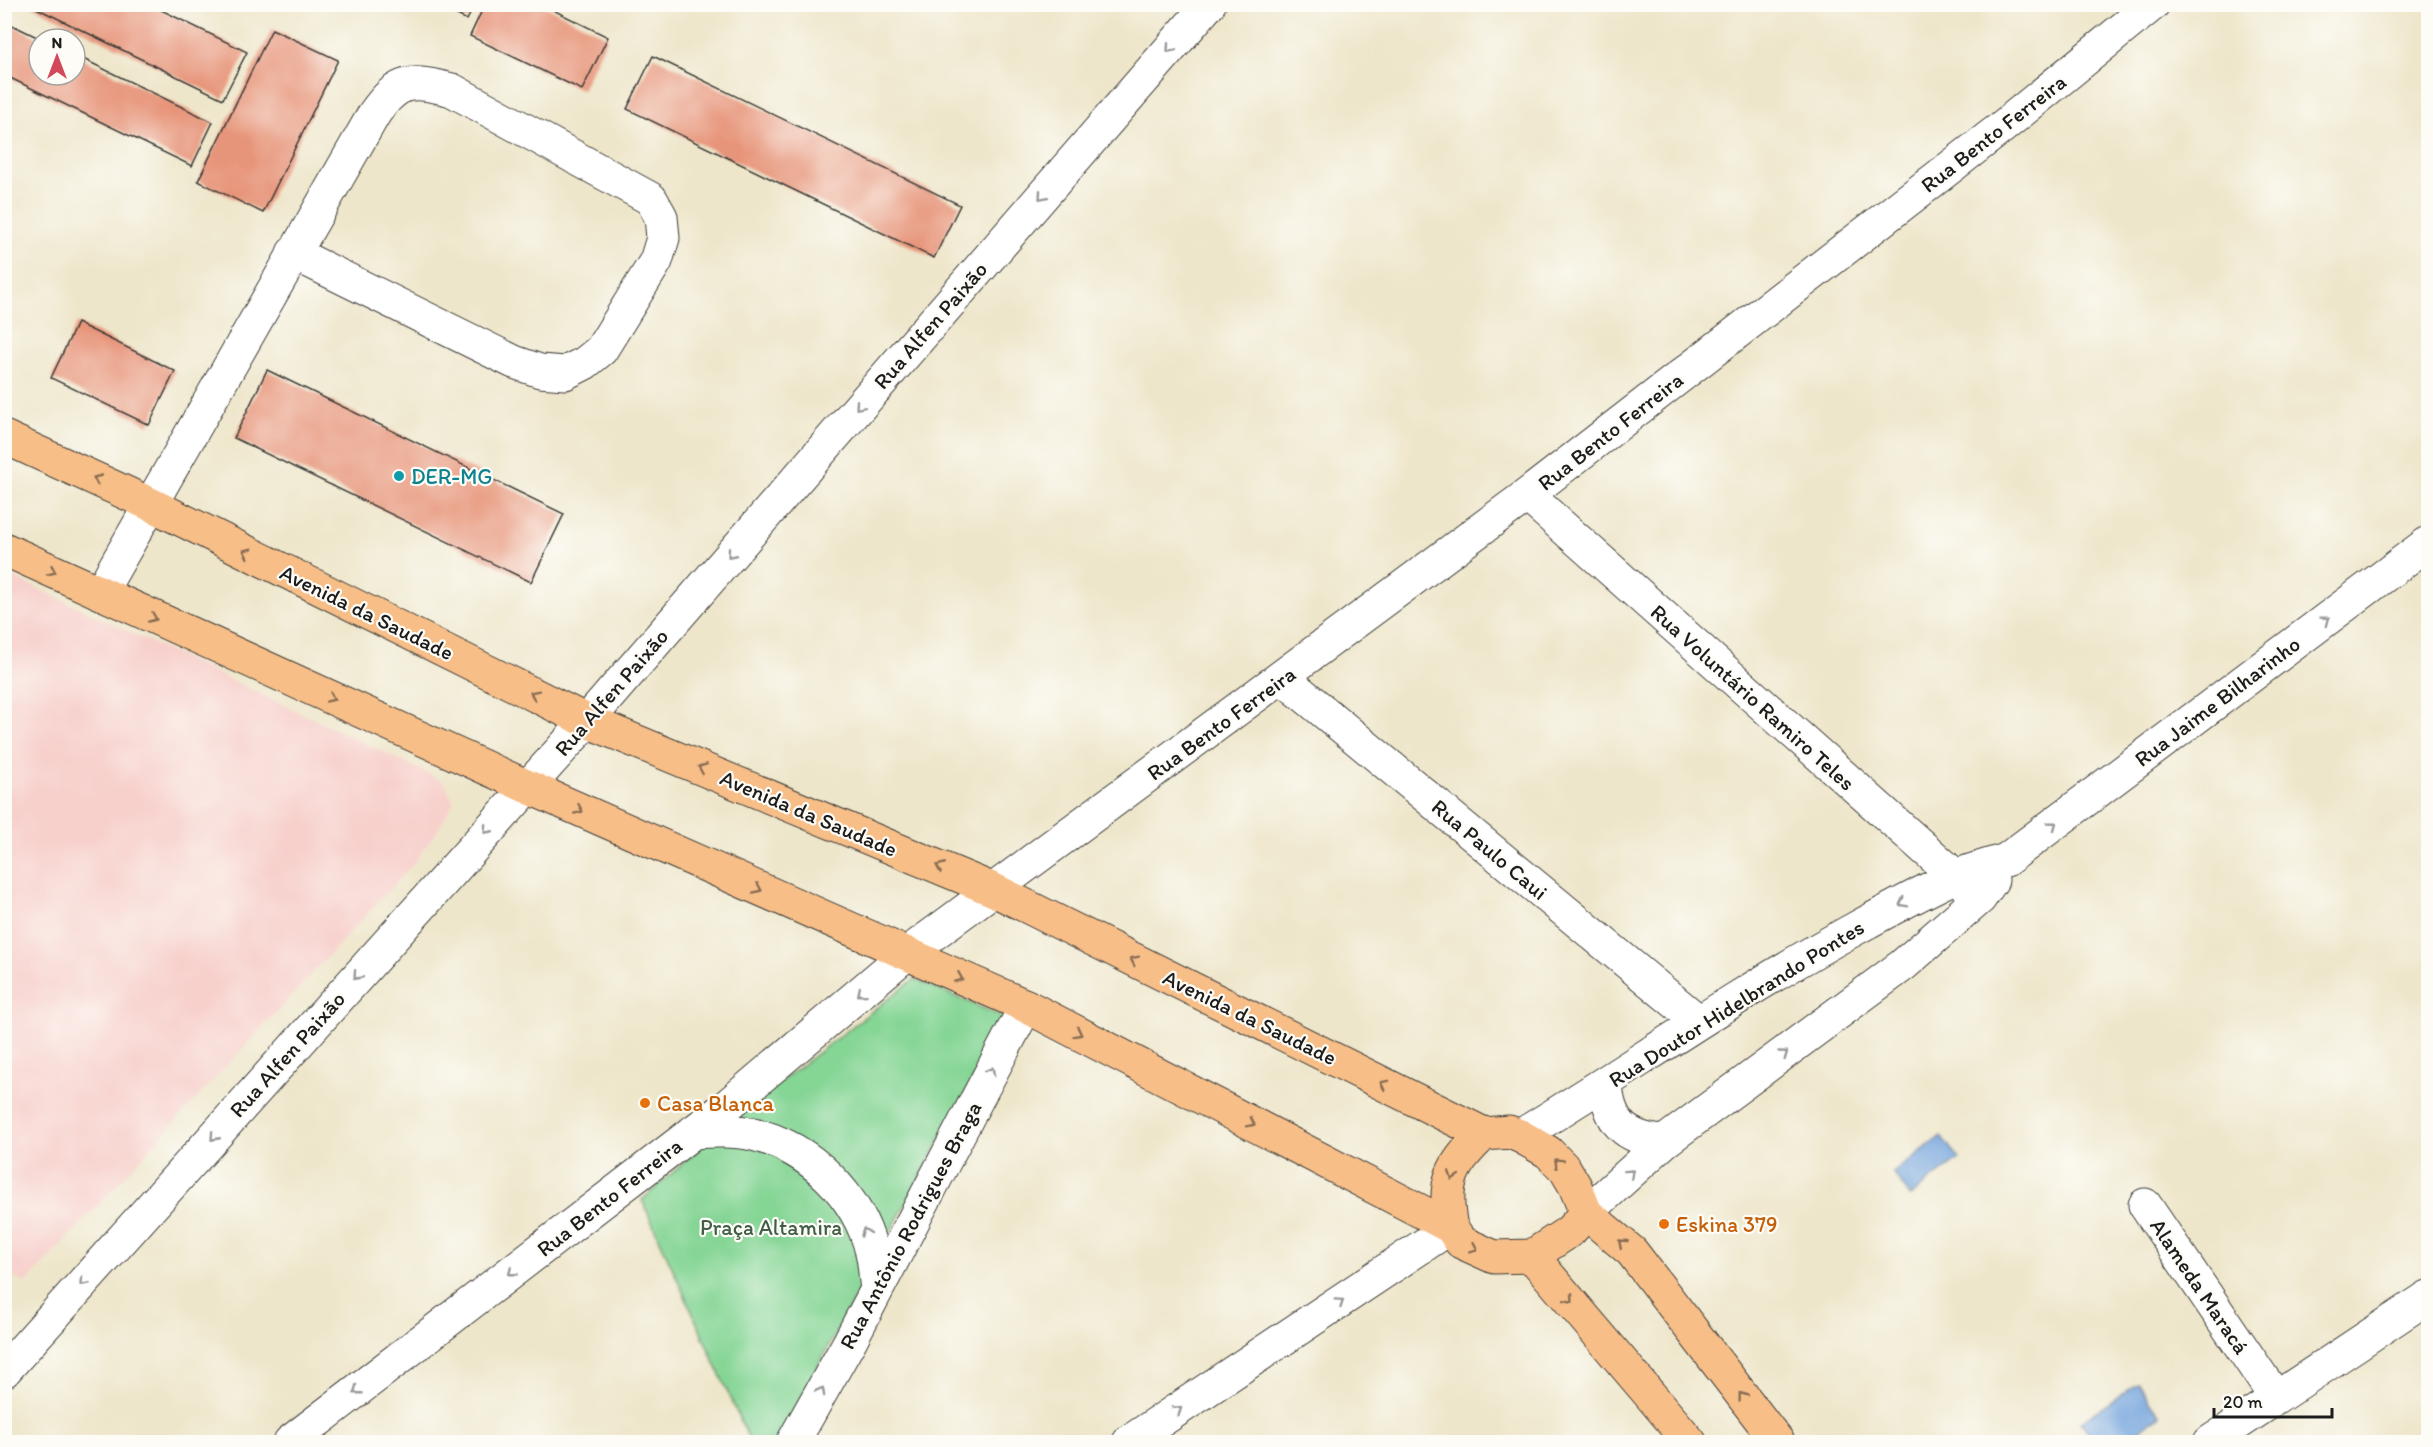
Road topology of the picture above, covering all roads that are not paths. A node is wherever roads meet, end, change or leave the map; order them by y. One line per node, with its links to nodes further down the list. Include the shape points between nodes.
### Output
1 (1209, 4): 11 (street, Rua Alfen Paixão, one-way to 11)
2 (2153, 4): 5 (street, Rua Bento Ferreira, via 2001,128)
3 (293, 253): 3 (street, via 513,362 540,371 565,373 602,350 656,261 663,238 661,217 651,199 452,90 407,83 387,95 374,114); 6 (street)
4 (4, 437): 6 (main road, Avenida da Saudade, one-way to 4)
5 (1527, 495): 10 (street, Rua Bento Ferreira); 14 (street, Rua Voluntário Ramiro Teles)
6 (150, 504): 9 (street); 11 (main road, Avenida da Saudade, one-way to 6)
7 (2428, 543): 13 (street, Rua Jaime Bilharinho, one-way to 7)
8 (4, 549): 9 (main road, one-way to 9)
9 (100, 593): 12 (main road, one-way to 12)
10 (1283, 678): 15 (street, Rua Bento Ferreira); 19 (street, Rua Paulo Caui)
11 (586, 721): 12 (street, Rua Alfen Paixão); 15 (main road, Avenida da Saudade, one-way to 11)
12 (526, 786): 17 (main road, one-way to 17); 31 (street, Rua Alfen Paixão, one-way to 31)
13 (2006, 860): 14 (street, Rua Jaime Bilharinho); 16 (street, Rua Jaime Bilharinho)
14 (1955, 877): 16 (street, Rua Voluntário Ramiro Teles); 19 (street, Rua Doutor Hidelbrando Pontes, one-way to 19, via 1826,945)
15 (994, 890): 17 (street, Rua Bento Ferreira); 22 (main road, Avenida da Saudade, one-way to 15)
16 (1980, 898): 24 (street, one-way to 16, via 1903,965)
17 (905, 955): 18 (main road, one-way to 18); 21 (street, Rua Bento Ferreira, one-way to 21)
18 (1026, 1006): 27 (main road, one-way to 27); 29 (street, Rua Antônio Rodrigues Braga, one-way to 18)
19 (1698, 1021): 20 (street, Rua Doutor Hidelbrando Pontes)
20 (1606, 1083): 23 (street, Rua Doutor Hidelbrando Pontes); 24 (street, via 1607,1101 1615,1119 1645,1141)
21 (693, 1132): 29 (street, one-way to 21, via 863,1225 849,1200 807,1158 752,1134 723,1130); 33 (street, Rua Bento Ferreira, one-way to 33)
22 (1484, 1134): 23 (main road, Avenida da Saudade, via 1509,1132); 27 (main road, one-way to 27, via 1467,1149 1452,1172 1446,1201)
23 (1520, 1136): 26 (main road, Avenida da Saudade, one-way to 23, via 1565,1168 1548,1152)
24 (1664, 1142): 26 (street, one-way to 24)
25 (2145, 1205): 32 (street, Alameda Maracá)
26 (1587, 1213): 28 (main road, via 1570,1231); 37 (main road, one-way to 26, via 1632,1252)
27 (1451, 1227): 28 (main road, one-way to 28, via 1461,1242 1494,1257); 35 (street, one-way to 27)
28 (1532, 1256): 36 (main road, one-way to 36)
29 (877, 1289): 34 (street, Rua Antônio Rodrigues Braga, one-way to 29)
30 (2428, 1297): 32 (street)
31 (4, 1371)
32 (2276, 1398): 38 (street)
33 (290, 1443)
34 (793, 1443)
35 (1129, 1443)
36 (1690, 1443)
37 (1778, 1443)
38 (2210, 1443)

